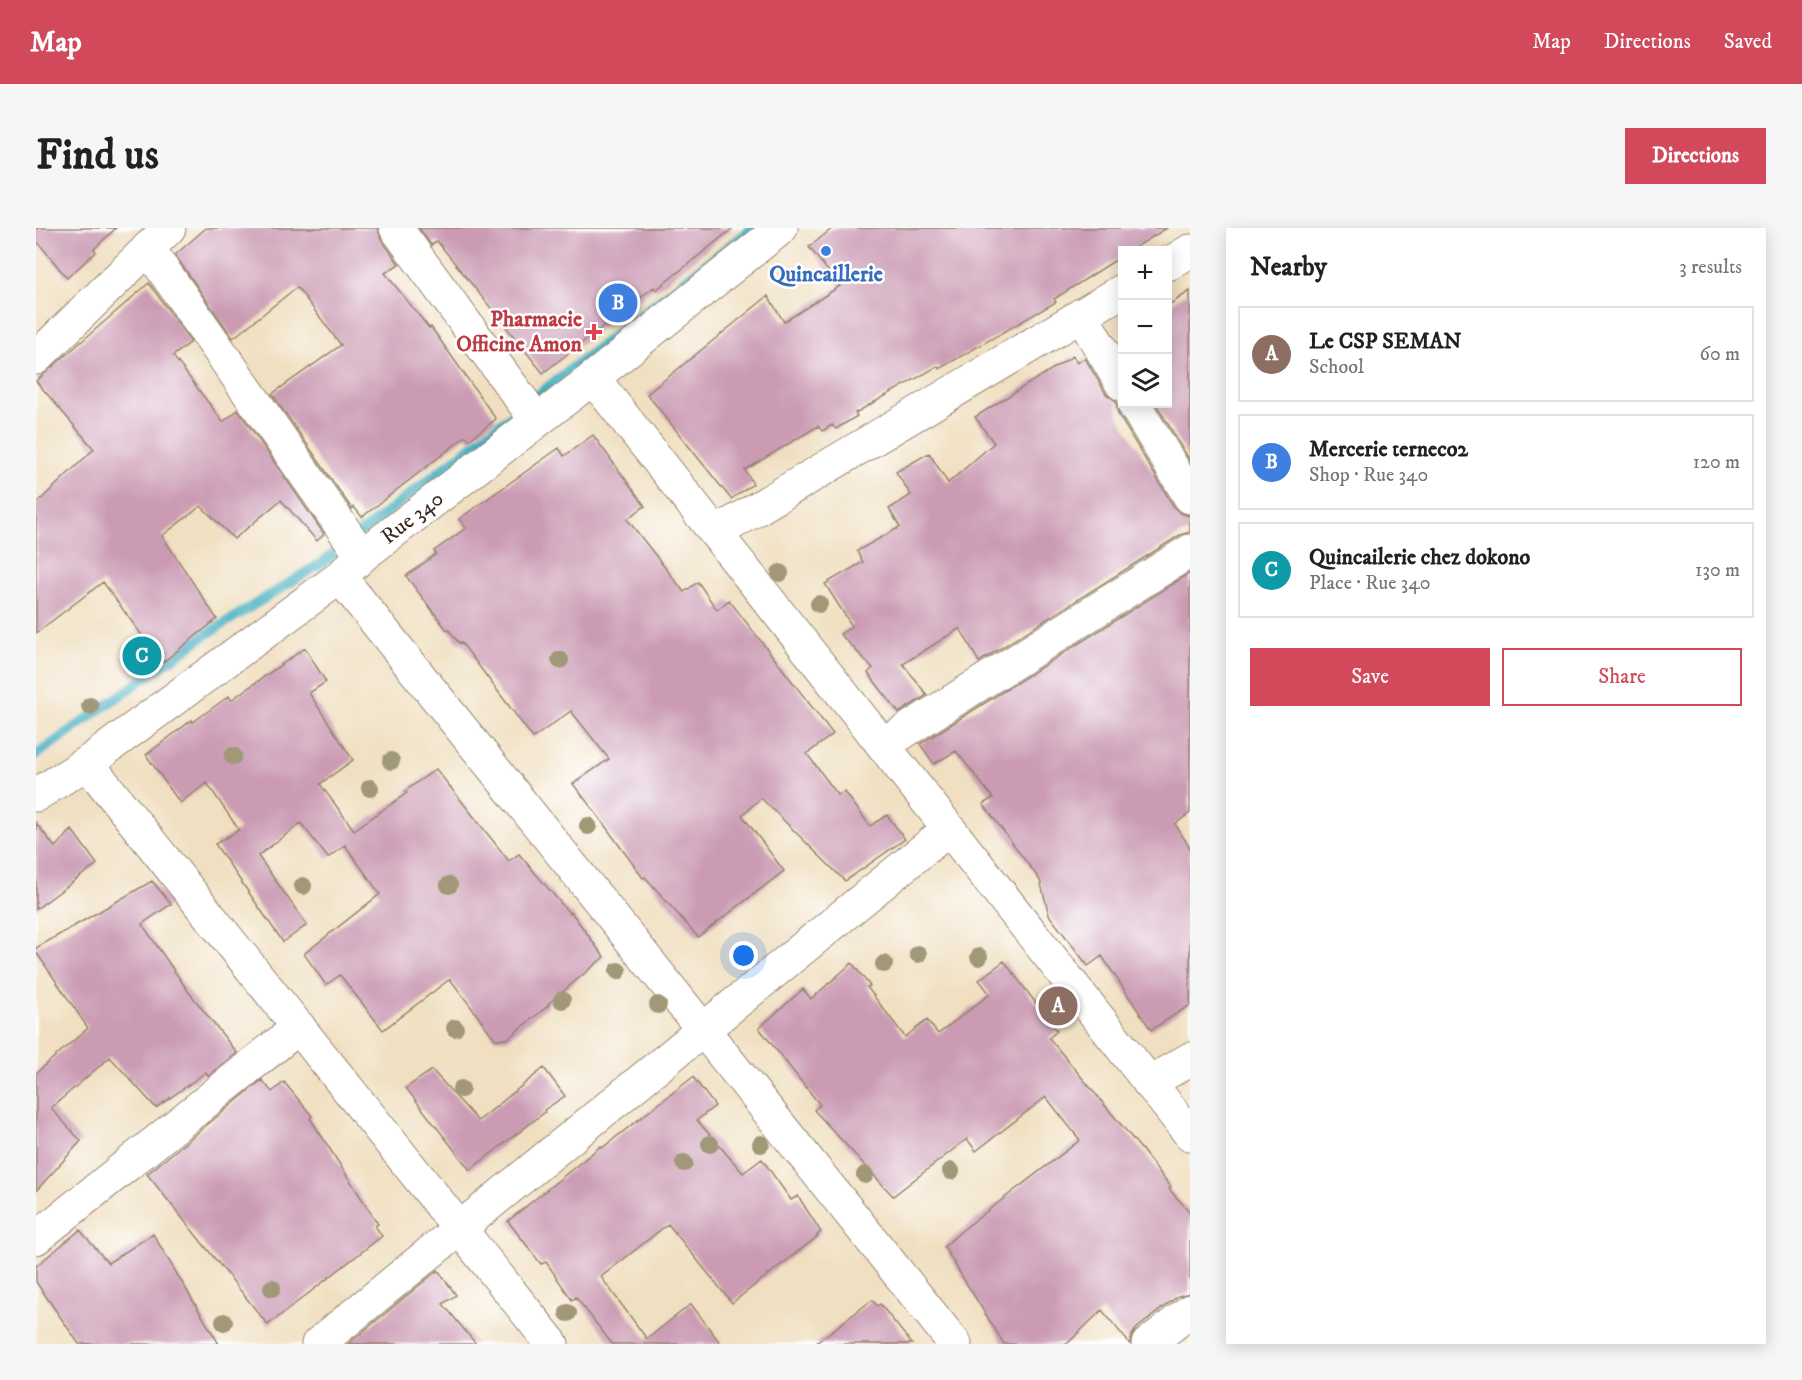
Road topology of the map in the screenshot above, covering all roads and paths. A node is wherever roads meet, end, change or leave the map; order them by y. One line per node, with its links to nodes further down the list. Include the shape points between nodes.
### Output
1 (396, 228): 12 (street)
2 (781, 228): 10 (street, Rue 340)
3 (159, 238): 8 (street); 16 (street)
4 (1190, 251): 5 (street)
5 (1172, 261)
6 (1118, 293): 7 (street)
7 (1082, 315): 9 (street); 14 (street)
8 (36, 358)
9 (1118, 377)
10 (593, 378): 12 (street, Rue 340); 14 (street)
11 (1136, 408): 13 (street)
12 (537, 421): 16 (street, Rue 340)
13 (1190, 497)
14 (716, 533): 17 (street)
15 (1190, 551): 17 (street)
16 (351, 567): 18 (street, Rue 340); 22 (street)
17 (883, 745): 20 (street)
18 (87, 763): 19 (street, Rue 340); 21 (street)
19 (36, 795)
20 (949, 829): 22 (street); 24 (street)
21 (299, 1027): 26 (street); 27 (street)
22 (703, 1030): 26 (street); 31 (street)
23 (1190, 1059): 24 (street)
24 (1149, 1083): 25 (street)
25 (1190, 1134)
26 (460, 1228): 29 (street); 30 (street)
27 (36, 1238)
28 (1190, 1311): 32 (street)
29 (318, 1344)
30 (552, 1344)
31 (955, 1344)
32 (1148, 1344)

